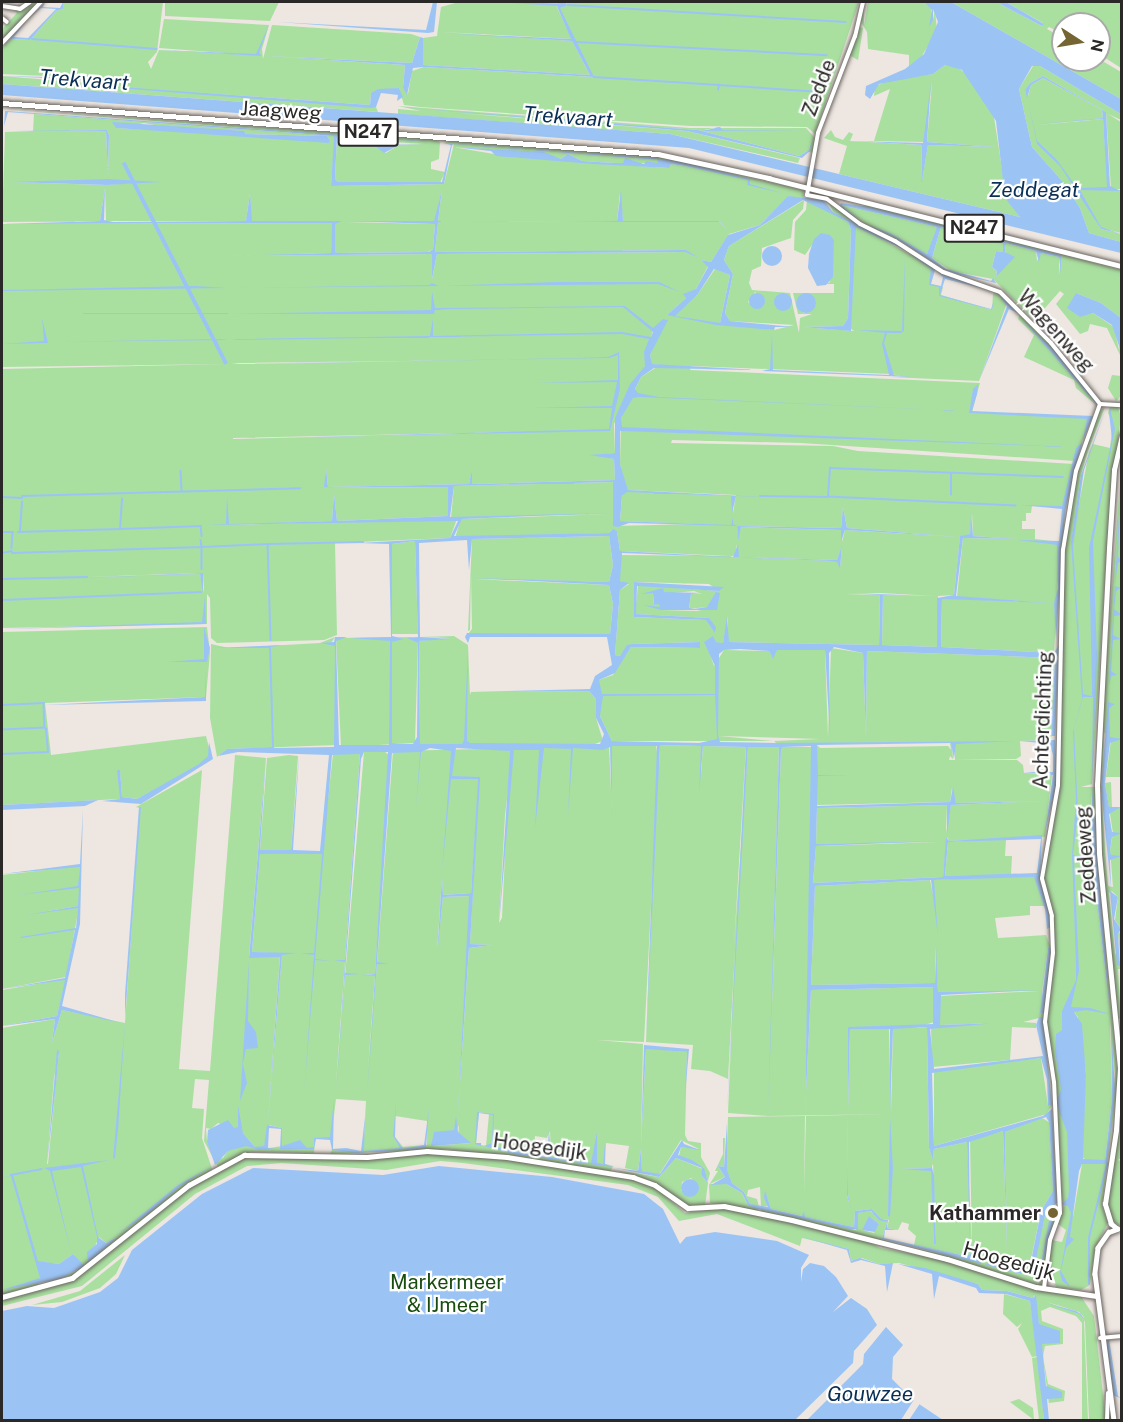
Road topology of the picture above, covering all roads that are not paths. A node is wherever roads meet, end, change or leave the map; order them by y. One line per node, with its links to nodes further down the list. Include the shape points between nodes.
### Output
1 (30, 2): 4 (street, via 20,9)
2 (41, 2): 7 (street)
3 (863, 2): 9 (street, Zedde, via 854,41 818,133)
4 (2, 6)
5 (2, 18): 6 (street)
6 (7, 22)
7 (2, 43)
8 (2, 104): 9 (main road, Jaagweg / N247, via 658,154)
9 (808, 187): 10 (street, Zedde); 11 (main road, N247)
10 (807, 195): 12 (street, Wagenweg, via 827,199 860,224 943,272 1000,292 1051,343)
11 (1122, 267)
12 (1100, 404): 13 (street); 18 (street, Achterdichting, via 1076,471 1063,550 1059,785 1042,878 1052,916 1053,953 1045,1022 1054,1082 1060,1213 1050,1240)
13 (1122, 405)
14 (1122, 435): 15 (street, Zeddeweg, via 1115,482 1097,785 1099,853 1120,1068 1116,1130 1104,1204)
15 (1111, 1224): 16 (street); 17 (street)
16 (1119, 1229): 17 (street)
17 (1109, 1232): 19 (street, via 1097,1250)
18 (1044, 1288): 19 (street, Hoogedijk); 20 (street, Hoogedijk, via 835,1229 728,1207 685,1207 655,1185 633,1177 507,1157 427,1151 367,1157 244,1155 189,1185 72,1278)
19 (1096, 1296): 22 (street)
20 (2, 1297)
21 (1122, 1336): 22 (street)
22 (1100, 1338): 23 (street)
23 (1108, 1393): 24 (street); 25 (street)
24 (1107, 1420)
25 (1114, 1420)

